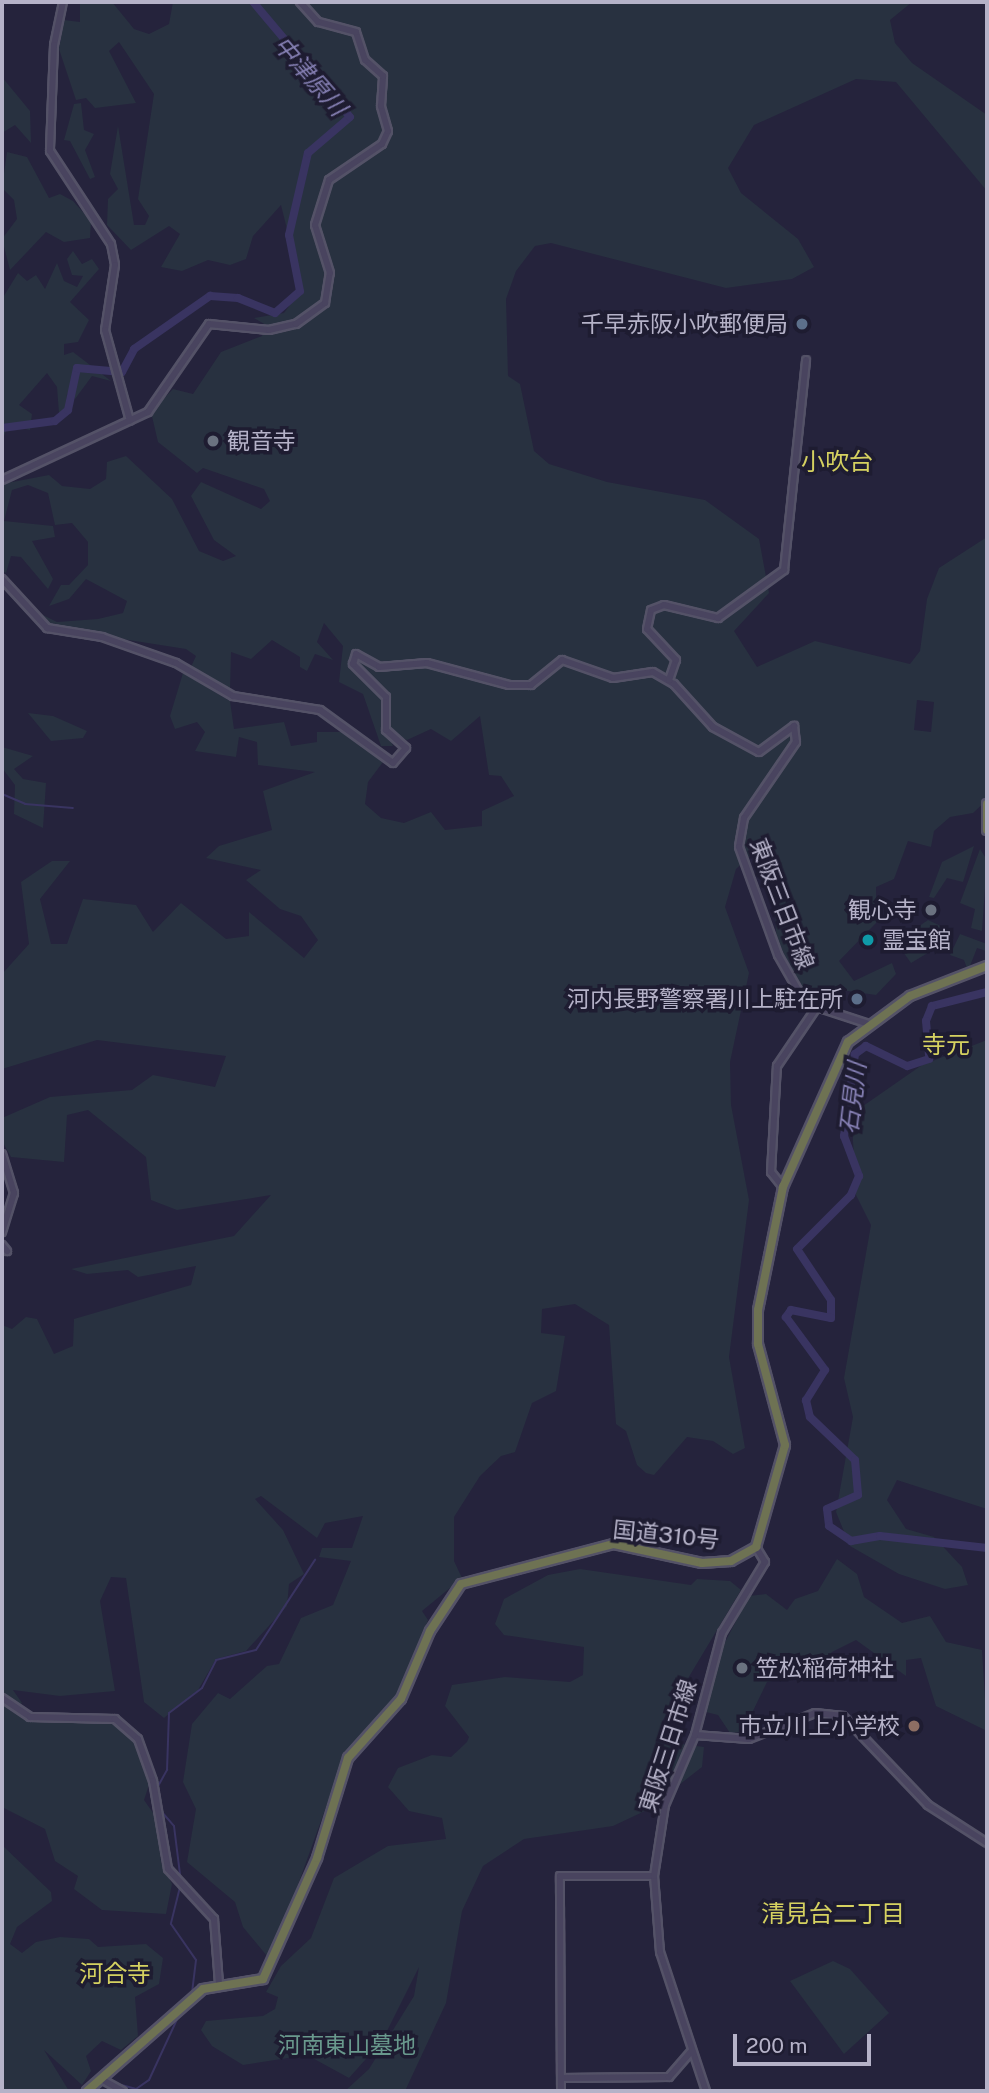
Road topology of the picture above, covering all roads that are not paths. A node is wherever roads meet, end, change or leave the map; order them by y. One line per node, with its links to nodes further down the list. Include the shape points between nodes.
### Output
1 (63, 2): 4 (main road, via 53,52 50,150 111,244 115,265 105,330)
2 (300, 2): 4 (main road, via 318,22 356,32 365,61 383,76 386,139 332,175 316,218 330,273 328,296 290,326 260,331 209,324 164,398)
3 (806, 360): 7 (main road, via 784,570 714,619 664,606 651,610 648,629 676,660)
4 (130, 421): 5 (main road)
5 (2, 480)
6 (2, 579): 7 (main road, via 47,628 102,637 176,663 233,696 320,710 393,764 406,748 386,730 386,697 352,664 356,654 379,667 427,663 498,685 531,684 562,660 613,678 647,670)
7 (669, 680): 11 (main road, 東阪三日市線, via 707,722 753,751 771,747 790,726 797,729 738,837 778,955 798,990)
8 (987, 804): 9 (highway)
9 (987, 830)
10 (987, 966): 12 (highway, via 910,996)
11 (817, 1007): 12 (main road, 東阪三日市線); 14 (main road, via 777,1066 771,1172)
12 (866, 1023): 14 (highway, via 835,1060)
13 (2, 1154): 15 (main road, via 14,1193)
14 (783, 1187): 16 (highway, via 758,1310 758,1344 785,1445)
15 (2, 1232)
16 (756, 1547): 18 (main road, 東阪三日市線, via 765,1562 722,1633); 21 (highway, 国道310号, via 731,1561 702,1563 614,1544 461,1584 430,1631 401,1699 348,1758 317,1858 267,1974 253,1983)
17 (2, 1699): 21 (main road, via 30,1717 120,1721 142,1744 153,1781 164,1858 180,1884 214,1919)
18 (695, 1735): 19 (main road, via 749,1739 815,1713 843,1716 928,1805); 20 (main road, 東阪三日市線, via 665,1805)
19 (987, 1843)
20 (654, 1876): 22 (main road, 東阪三日市線, via 660,1952); 23 (main road, via 560,1876)
21 (219, 1984): 24 (highway, 国道310号, via 191,1996)
22 (692, 2051): 23 (main road, via 669,2077); 28 (main road, 東阪三日市線)
23 (561, 2078): 27 (main road)
24 (107, 2084): 25 (highway, 国道310号); 26 (main road)
25 (87, 2091)
26 (123, 2091)
27 (561, 2091)
28 (706, 2091)

